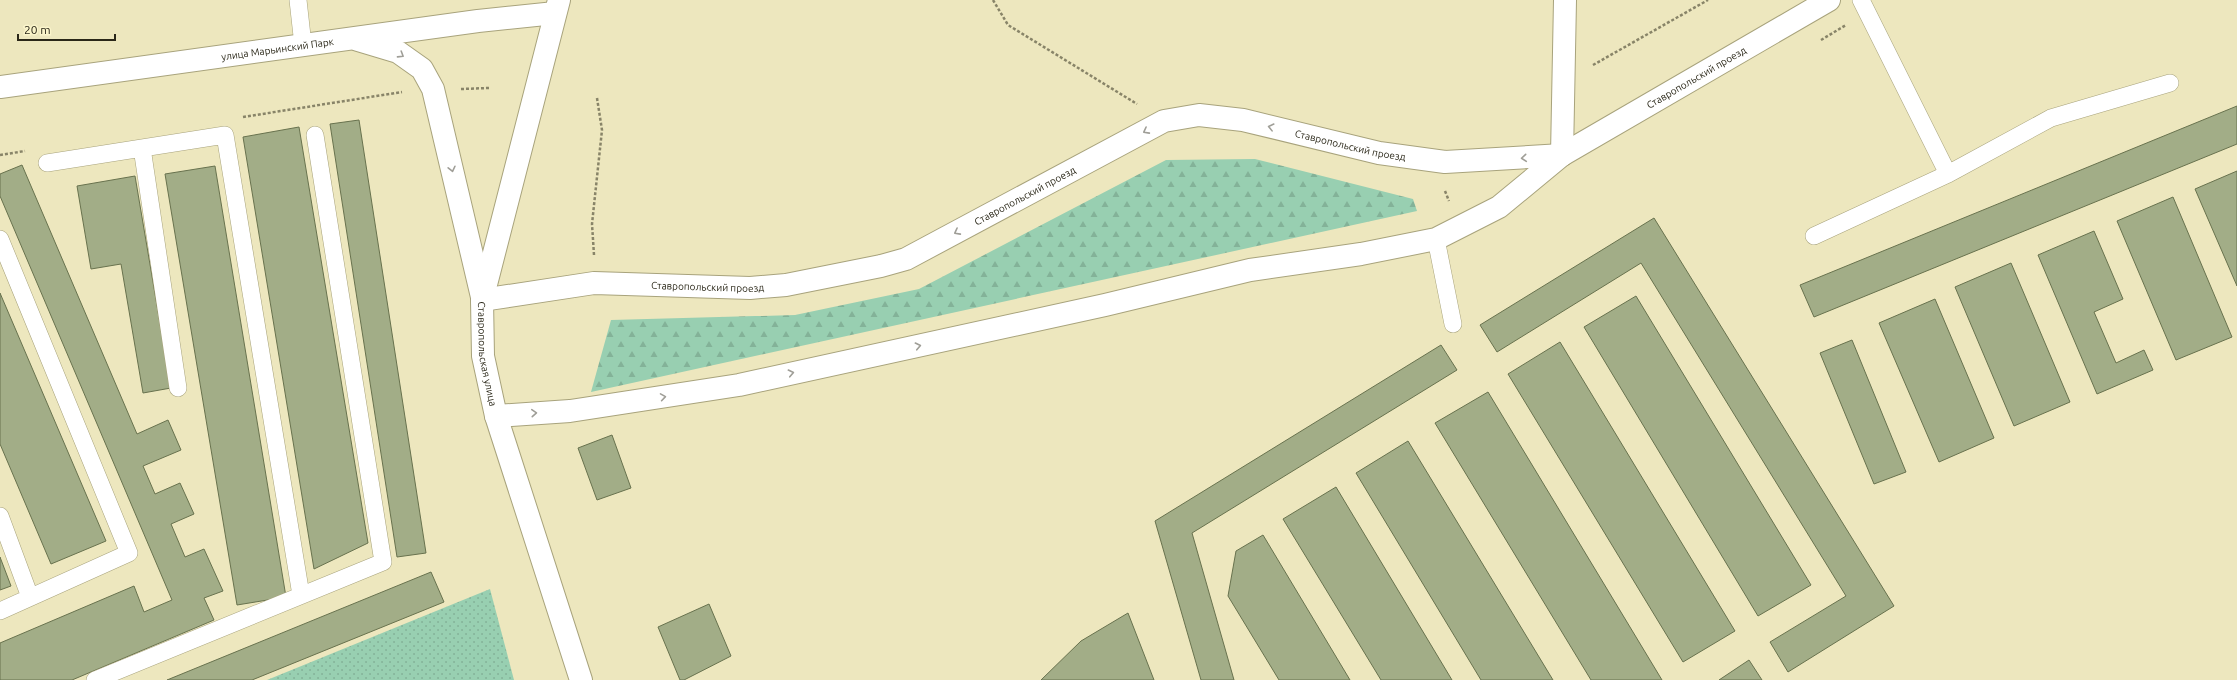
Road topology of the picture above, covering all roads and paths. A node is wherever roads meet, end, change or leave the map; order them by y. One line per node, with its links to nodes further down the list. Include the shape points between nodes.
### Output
1 (298, 0): 9 (lane)
2 (993, 0): 14 (path, via 1008,25)
3 (1564, 0): 10 (street)
4 (1708, 0): 10 (path)
5 (1829, 0): 17 (street, Ставропольский проезд)
6 (1861, 0): 19 (lane)
7 (557, 7): 8 (street, улица Марьинский Парк, via 478,21); 26 (street, Ставропольская улица)
8 (351, 38): 9 (street, улица Марьинский Парк); 26 (street, one-way to 26, via 398,52 422,70 433,90)
9 (303, 45): 12 (street, улица Марьинский Парк)
10 (1563, 82): 17 (street)
11 (2170, 83): 19 (lane, via 2051,118)
12 (0, 87)
13 (597, 98): 25 (path, via 602,130 592,224)
14 (1164, 121): 17 (street, Ставропольский проезд, one-way to 14, via 1445,162 1379,153 1243,120 1199,115); 25 (street, Ставропольский проезд, one-way to 25, via 906,259 786,285 750,288)
15 (315, 135): 31 (lane, via 383,562)
16 (142, 148): 18 (lane); 28 (lane); 31 (lane, via 225,136)
17 (1562, 155): 21 (street, Ставропольский проезд, via 1499,207)
18 (47, 163)
19 (1948, 174): 22 (lane)
20 (1444, 187): 21 (path)
21 (1457, 228): 24 (street, Ставропольский проезд)
22 (1814, 236)
23 (0, 239): 32 (lane, via 129,553)
24 (1436, 239): 27 (lane); 29 (street, Ставропольский проезд, one-way to 24, via 570,411 739,385 1105,305 1250,270 1361,254)
25 (594, 283): 26 (street, Ставропольский проезд)
26 (482, 300): 29 (street, Ставропольская улица, via 483,356)
27 (1453, 324)
28 (178, 388)
29 (496, 416): 35 (street, Ставропольская улица)
30 (0, 516): 32 (lane)
31 (300, 596): 34 (lane)
32 (30, 597): 33 (lane)
33 (0, 611)
34 (96, 680)
35 (580, 680)

